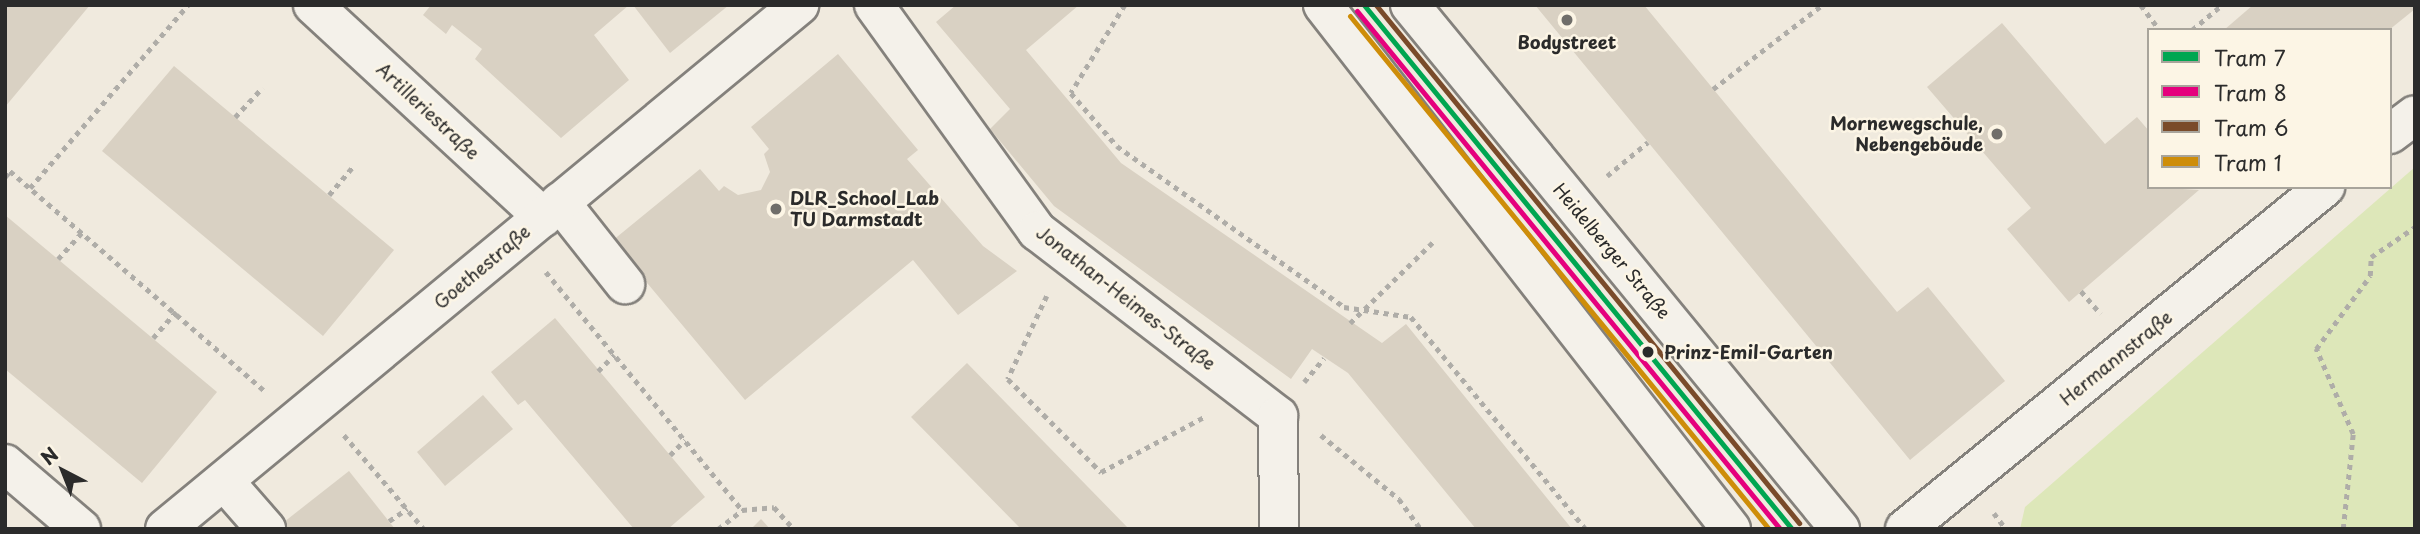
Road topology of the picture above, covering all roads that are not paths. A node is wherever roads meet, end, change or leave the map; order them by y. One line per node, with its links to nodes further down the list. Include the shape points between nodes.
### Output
1 (313, 5): 9 (street, Artilleriestraße)
2 (799, 5): 9 (street, Goethestraße)
3 (874, 5): 16 (street, Jonathan-Heimes-Straße, via 1037,231 1278,416)
4 (1323, 5): 17 (street)
5 (1410, 5): 18 (street, Heidelberger Straße)
6 (2415, 115): 7 (street)
7 (2392, 132)
8 (2323, 189): 19 (street, Hermannstraße)
9 (552, 209): 10 (street, Artilleriestraße); 12 (street, Goethestraße)
10 (625, 284)
11 (5, 464): 13 (street)
12 (224, 481): 14 (street, Goethestraße); 15 (street)
13 (81, 529)
14 (164, 529)
15 (265, 529)
16 (1279, 529)
17 (1731, 529)
18 (1840, 529)
19 (1905, 529)

